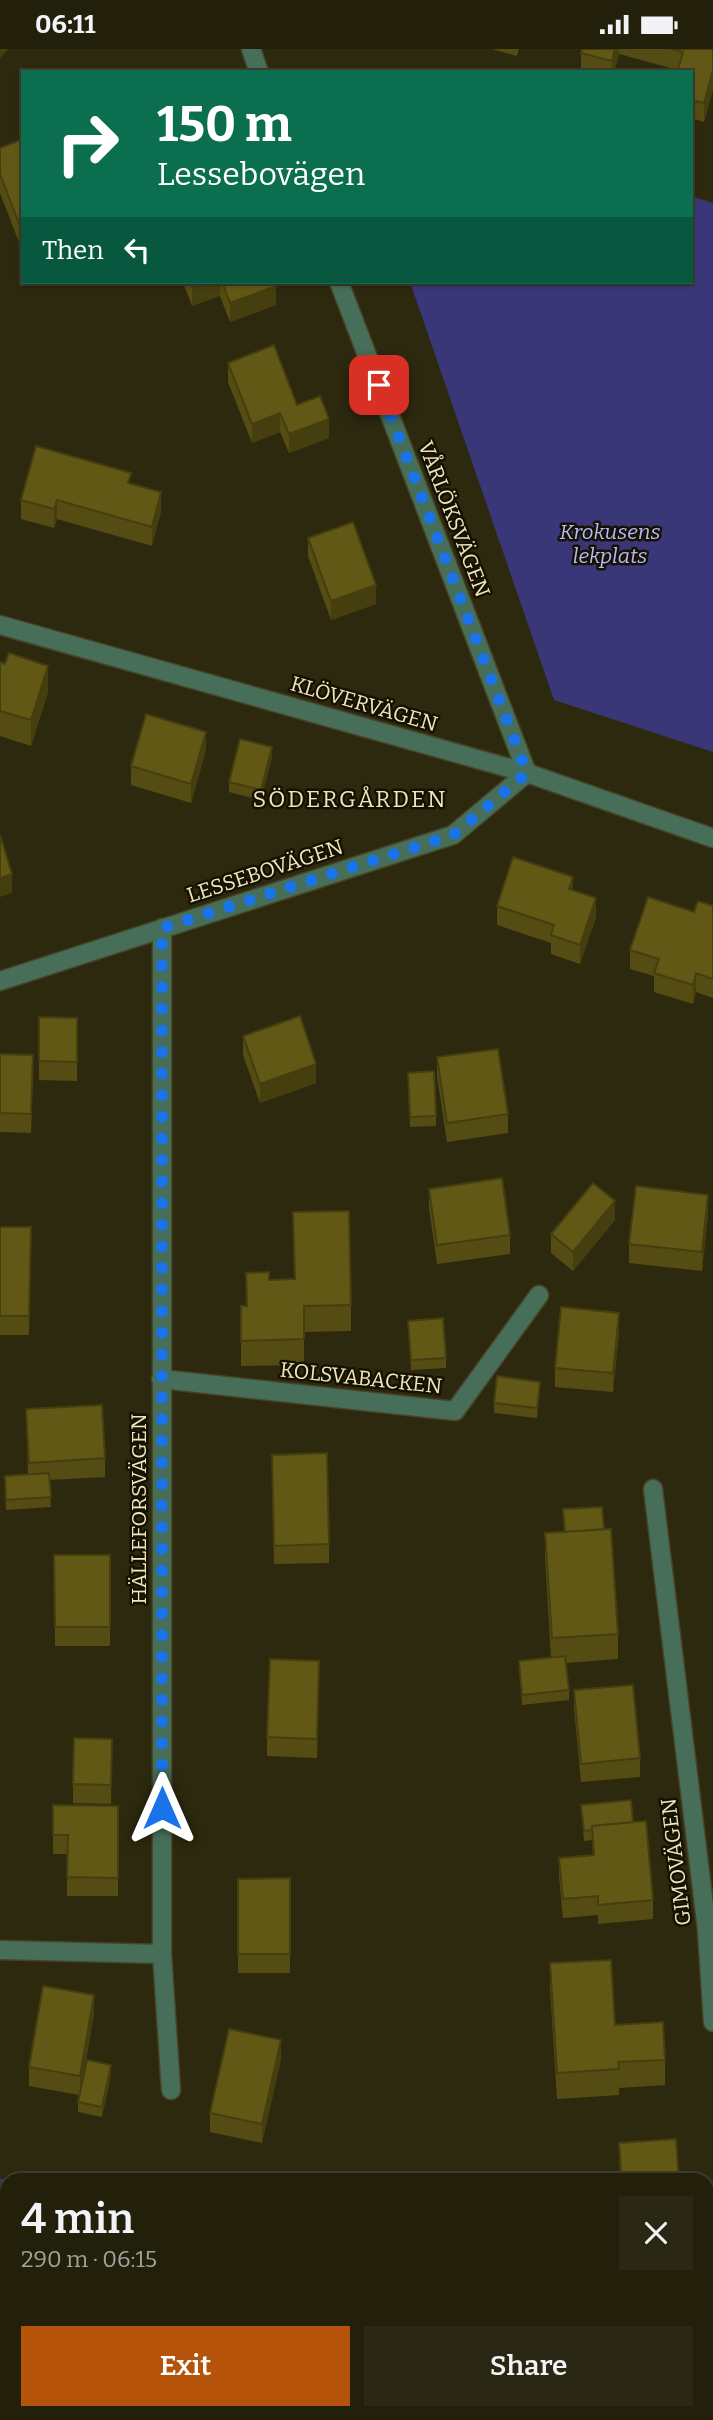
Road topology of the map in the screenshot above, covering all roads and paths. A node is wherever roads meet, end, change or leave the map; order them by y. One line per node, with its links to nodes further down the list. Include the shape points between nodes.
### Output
1 (251, 49): 2 (street)
2 (258, 70)
3 (340, 284): 5 (street, VÅRLÖKSVÄGEN)
4 (0, 625): 5 (street, KLÖVERVÄGEN)
5 (527, 773): 6 (street, KLÖVERVÄGEN); 7 (street, LESSEBOVÄGEN, via 453,835)
6 (713, 838)
7 (162, 928): 8 (street, LESSEBOVÄGEN); 10 (street, HÄLLEFORSVÄGEN)
8 (0, 981)
9 (539, 1294): 10 (street, KOLSVABACKEN, via 455,1411)
10 (161, 1379): 14 (street, HÄLLEFORSVÄGEN)
11 (653, 1489): 12 (street, GIMOVÄGEN)
12 (710, 1928): 15 (street, GIMOVÄGEN)
13 (0, 1950): 14 (street)
14 (162, 1954): 16 (street, HÄLLEFORSVÄGEN)
15 (713, 2022)
16 (171, 2090)

